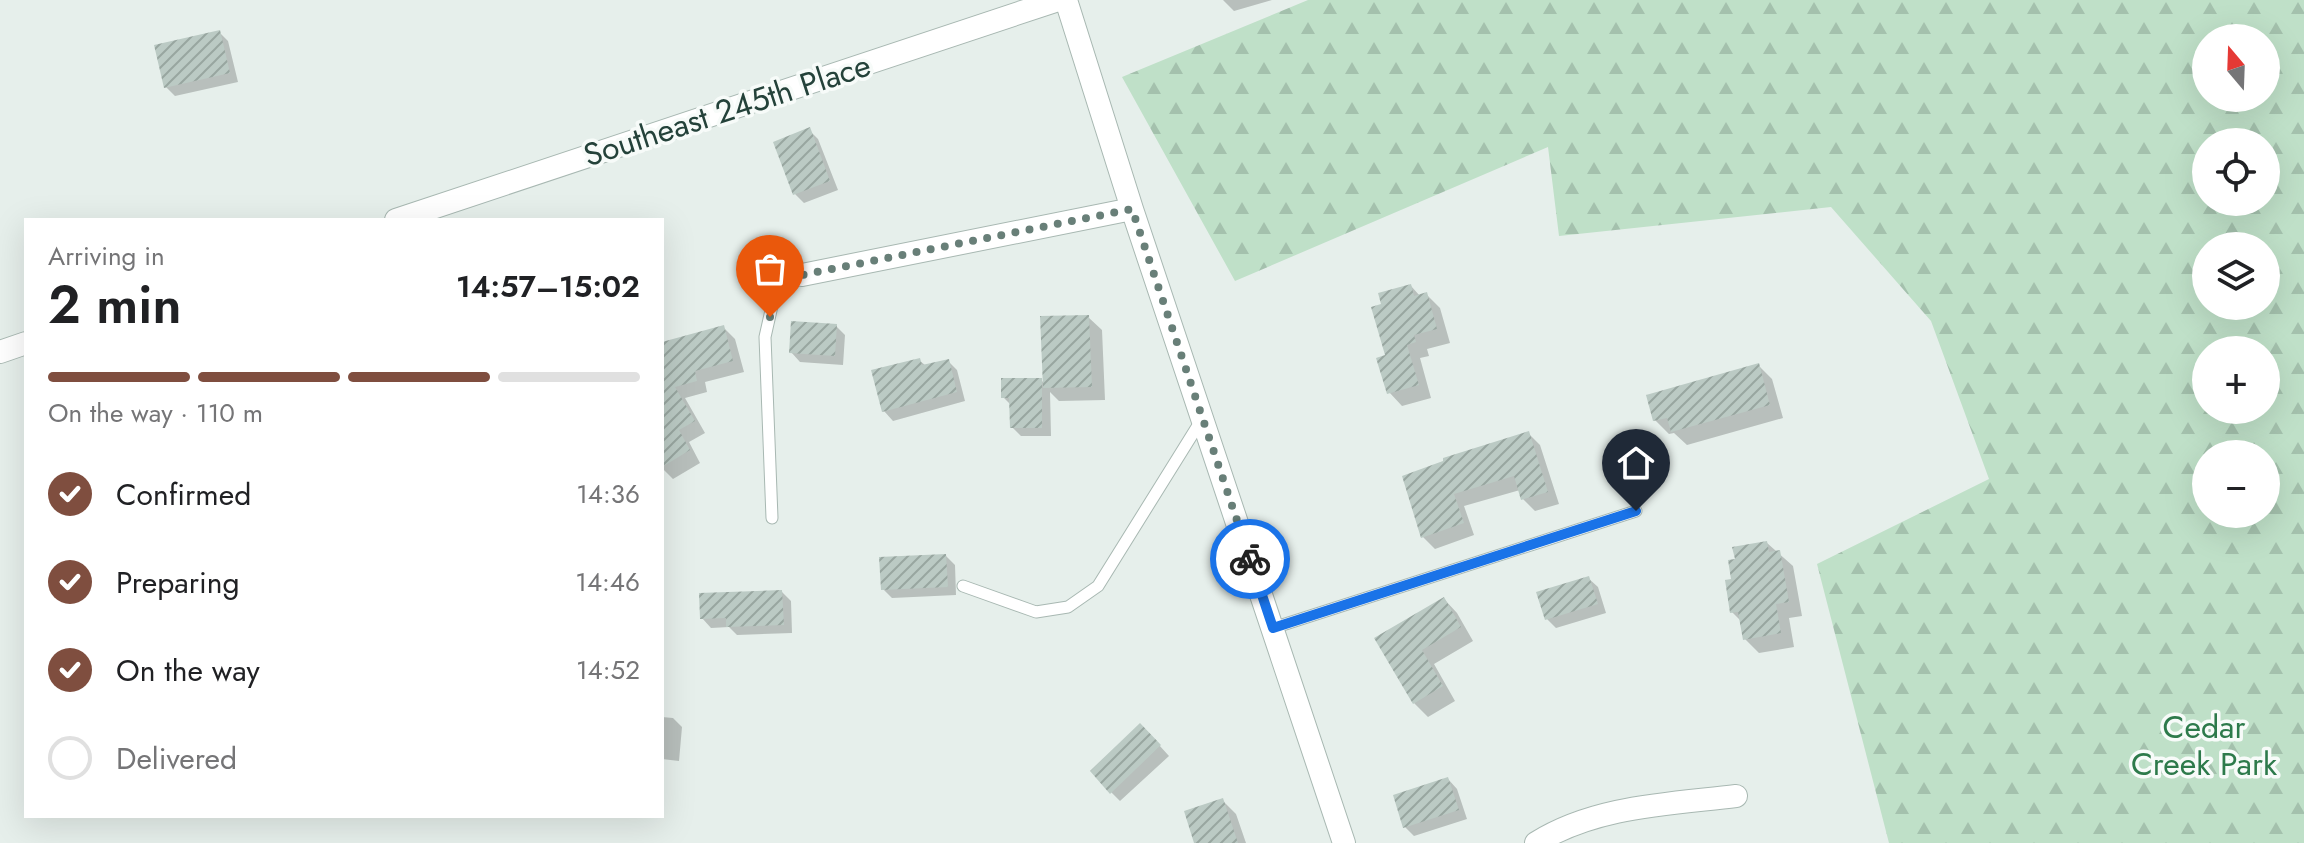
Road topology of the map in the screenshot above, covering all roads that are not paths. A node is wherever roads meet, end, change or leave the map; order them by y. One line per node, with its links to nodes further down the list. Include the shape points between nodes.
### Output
1 (1058, 0): 4 (street, Southeast 245th Place)
2 (1066, 0): 3 (street)
3 (1132, 209): 5 (street); 8 (street)
4 (402, 218)
5 (802, 275): 10 (lane, via 774,297 765,337)
6 (24, 344): 7 (street)
7 (0, 352)
8 (1203, 419): 11 (lane, via 1098,586 1068,607 1036,612); 12 (street)
9 (1636, 511): 12 (lane)
10 (772, 518)
11 (963, 586)
12 (1273, 628): 14 (street)
13 (1736, 796): 15 (street, via 1607,813)
14 (1344, 843)
15 (1536, 843)

